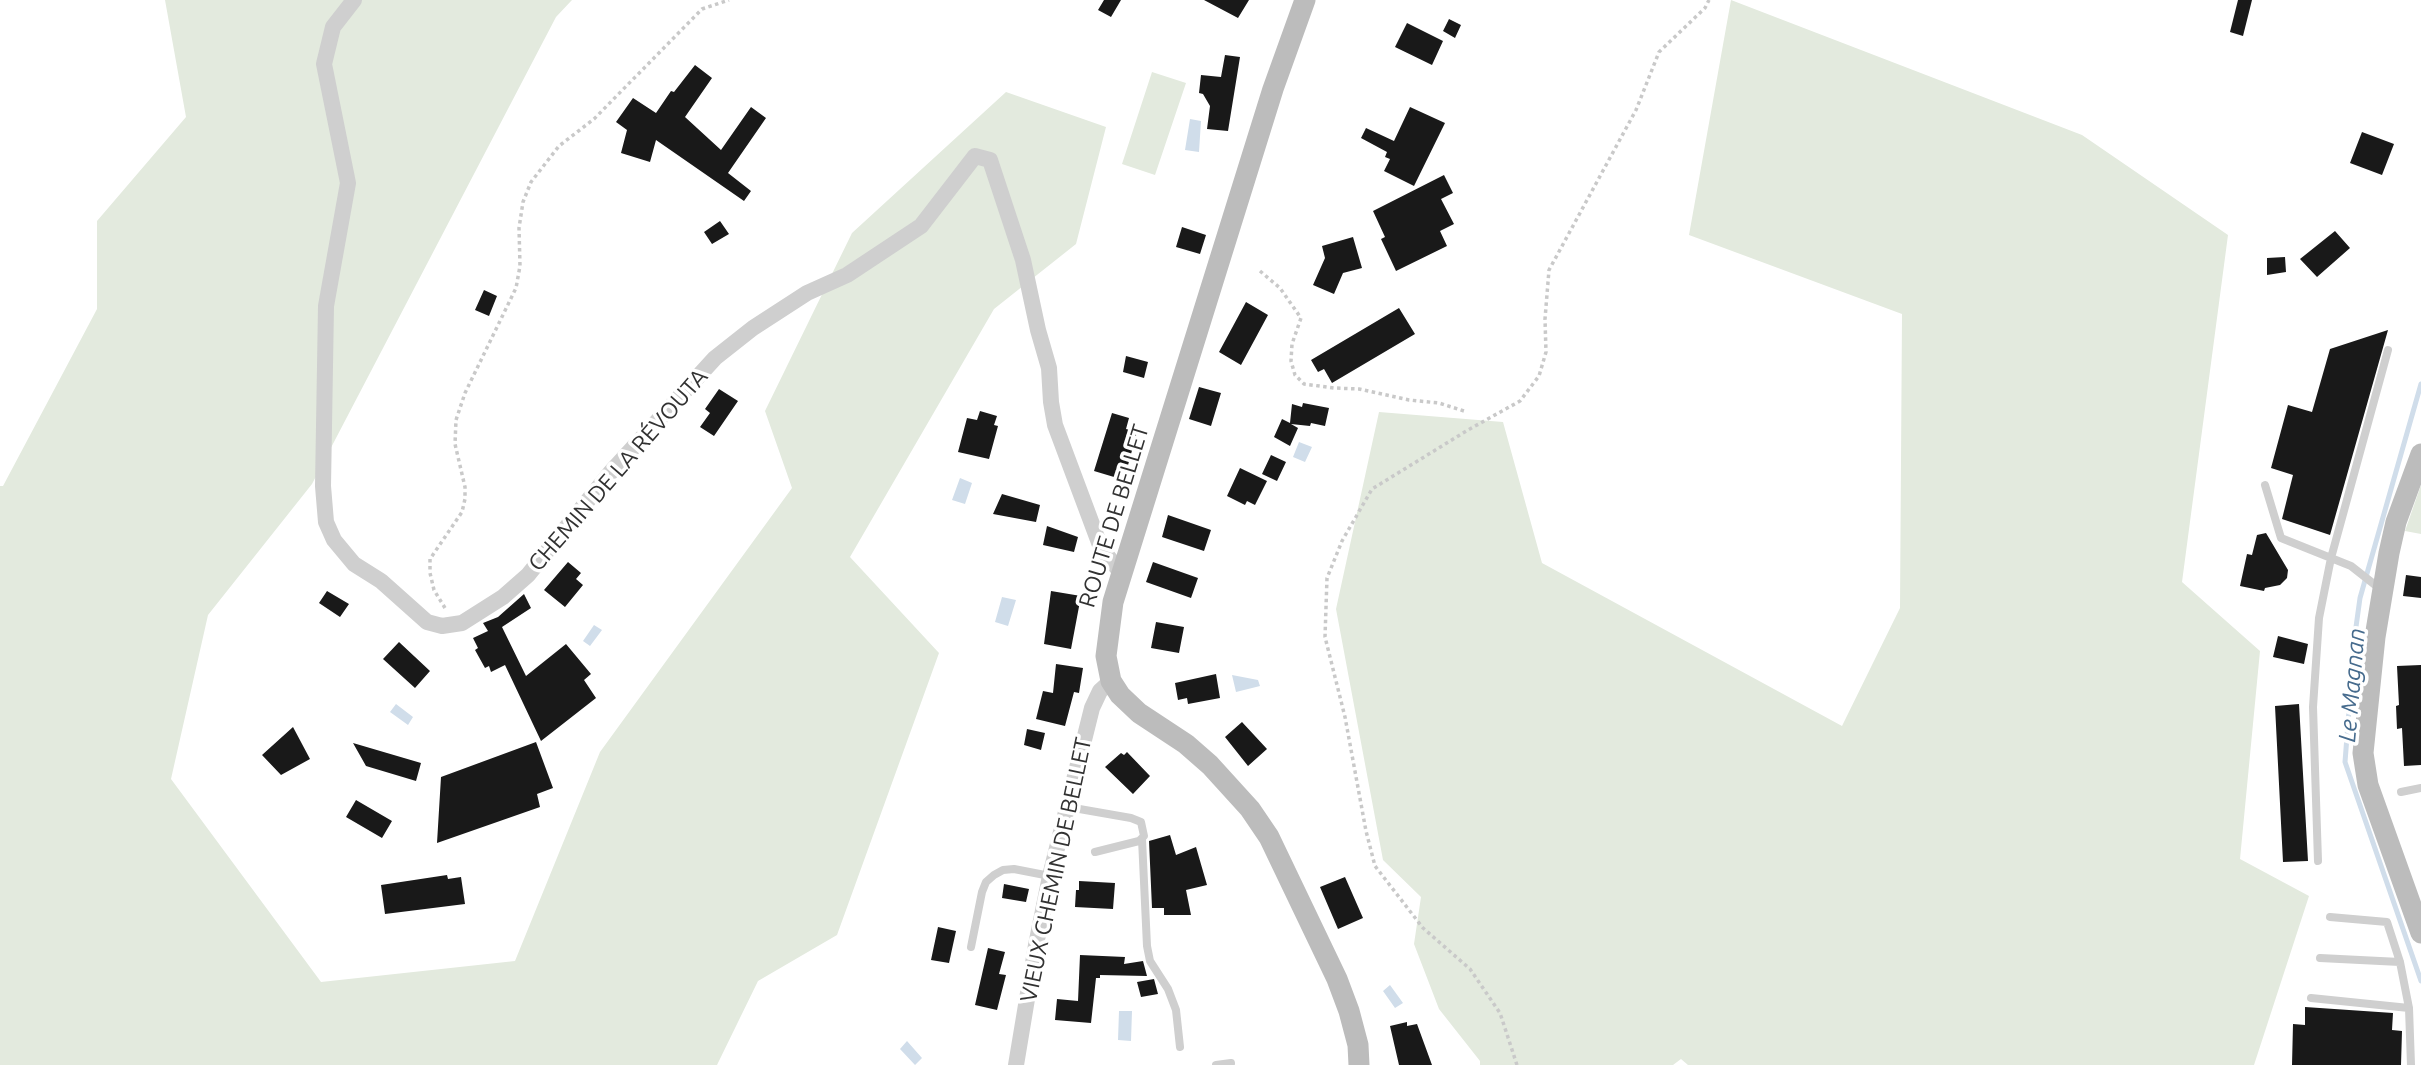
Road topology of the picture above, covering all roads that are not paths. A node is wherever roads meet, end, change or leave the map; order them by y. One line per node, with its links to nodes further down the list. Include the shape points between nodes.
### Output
1 (354, 0): 7 (street, CHEMIN DE LA RÉVOUTA, via 333,27 324,64 348,183 326,306 326,522 354,564 427,622 442,626 462,623 503,597 528,575 610,473 715,358 807,293 847,275 921,226 975,156 990,160 1023,260 1049,368 1055,425 1101,548)
2 (1306, 0): 7 (main road, ROUTE DE BELLET, via 1273,89)
3 (2388, 350): 6 (lane)
4 (2421, 454): 8 (main road)
5 (2265, 485): 6 (lane, via 2281,538)
6 (2330, 558): 8 (lane, via 2351,566); 15 (lane, via 2319,618 2313,708)
7 (1122, 574): 9 (main road, ROUTE DE BELLET, via 1108,629 1106,656)
8 (2378, 587): 18 (main road, via 2363,753 2368,785)
9 (1111, 681): 12 (street, VIEUX CHEMIN DE BELLET, via 1092,708); 28 (main road, via 1139,713 1186,744 1229,783 1269,837 1337,979 1358,1045)
10 (2421, 788): 11 (lane)
11 (2401, 792)
12 (1068, 807): 13 (lane, via 1141,822); 16 (street, VIEUX CHEMIN DE BELLET)
13 (1142, 839): 14 (lane); 24 (lane, via 1147,946 1176,1010)
14 (1095, 852)
15 (2318, 861)
16 (1050, 876): 19 (lane, via 1003,870 986,882); 26 (street, VIEUX CHEMIN DE BELLET)
17 (2330, 917): 21 (lane, via 2387,922)
18 (2421, 933)
19 (971, 947)
20 (2320, 958): 21 (lane)
21 (2400, 962): 23 (lane)
22 (2311, 998): 23 (lane)
23 (2409, 1008): 29 (lane)
24 (1180, 1047)
25 (1231, 1063): 27 (lane)
26 (1016, 1065)
27 (1216, 1065)
28 (1359, 1065)
29 (2411, 1065)

